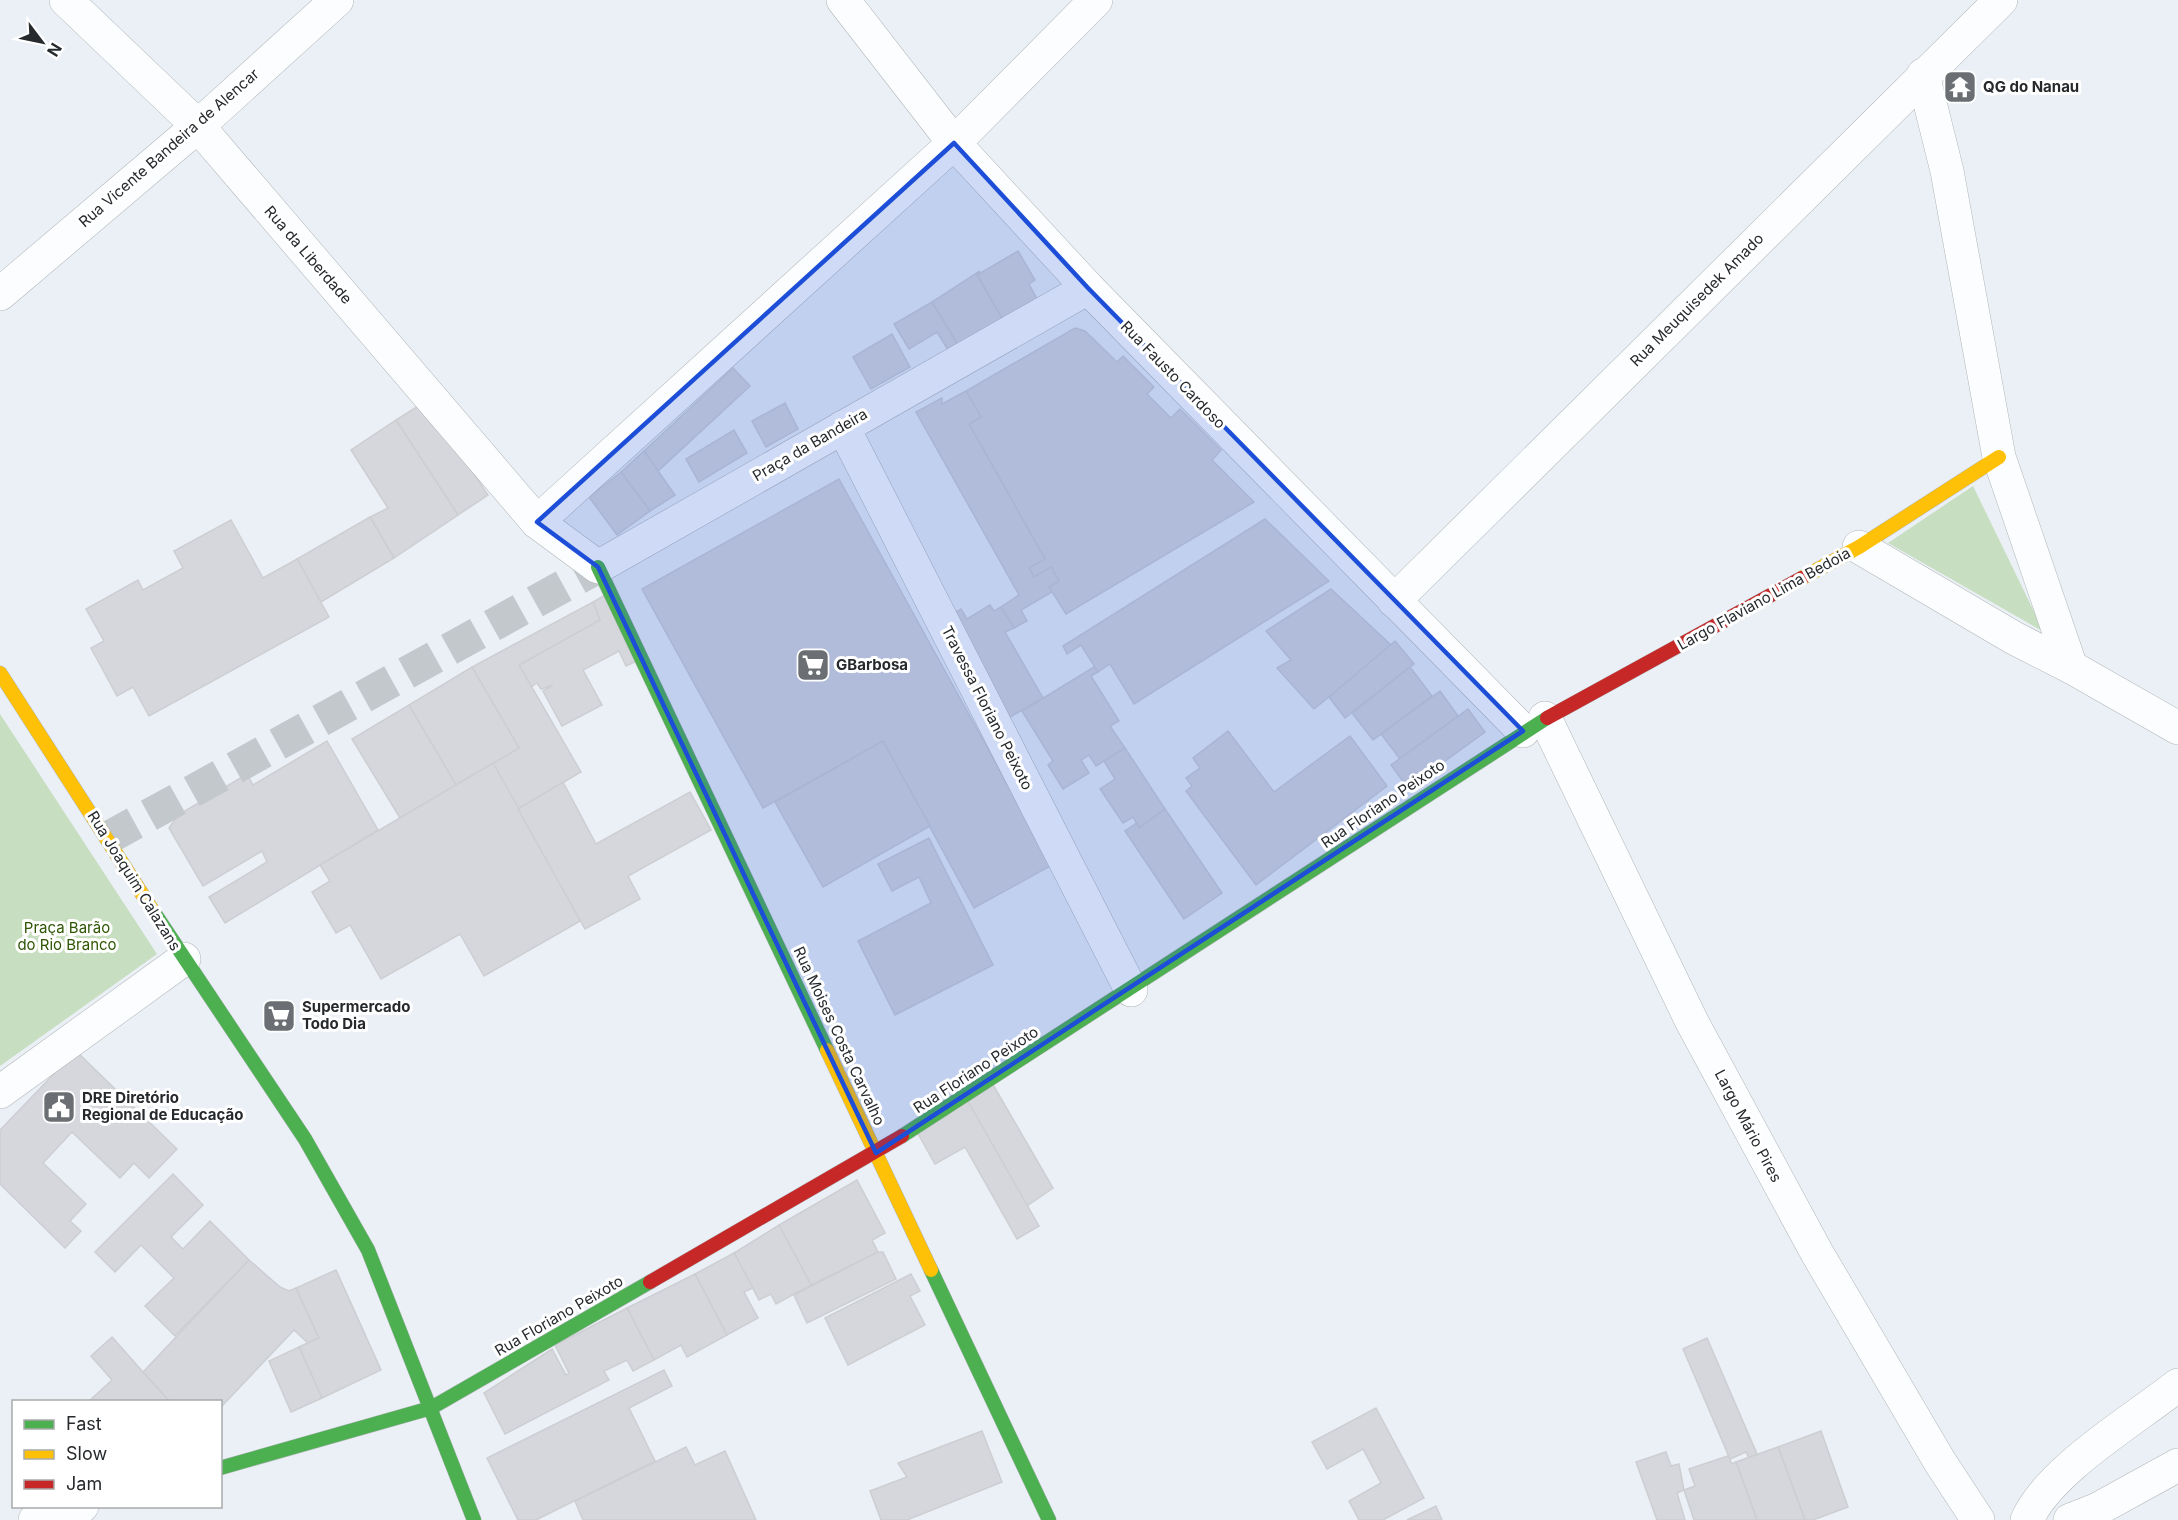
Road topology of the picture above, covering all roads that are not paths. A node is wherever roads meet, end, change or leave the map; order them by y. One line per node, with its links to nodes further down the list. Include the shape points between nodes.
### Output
1 (66, 0): 7 (street, Rua da Liberdade)
2 (337, 0): 7 (street, Rua Vicente Bandeira de Alencar)
3 (843, 0): 8 (street, Rua Fausto Cardoso)
4 (1096, 0): 8 (street)
5 (2001, 0): 6 (street, Rua Meuquisedek Amado)
6 (1923, 75): 12 (street, via 1947,171); 16 (street, Rua Meuquisedek Amado)
7 (198, 126): 10 (street, Rua Vicente Bandeira de Alencar); 13 (street, Rua da Liberdade)
8 (954, 143): 9 (street, Rua Fausto Cardoso); 13 (street)
9 (1088, 288): 11 (street, Praça da Bandeira); 16 (street, Rua Fausto Cardoso)
10 (0, 294)
11 (843, 427): 15 (street, Praça da Bandeira); 22 (street, Travessa Floriano Peixoto)
12 (1999, 457): 14 (street, Largo Flaviano Lima Bedoia); 17 (street)
13 (537, 522): 15 (street)
14 (1858, 547): 17 (street); 19 (street, Largo Flaviano Lima Bedoia)
15 (598, 567): 24 (street, Rua Moises Costa Carvalho)
16 (1394, 601): 19 (street, Rua Fausto Cardoso)
17 (2071, 667): 20 (street)
18 (0, 673): 21 (street, Rua Joaquim Calazans)
19 (1534, 724): 22 (street, Rua Floriano Peixoto); 33 (street, Largo Mário Pires, via 1817,1253)
20 (2178, 728)
21 (184, 959): 23 (street, Rua Joaquim Calazans); 26 (street, via 305,1139 368,1250)
22 (1131, 990): 24 (street, Rua Floriano Peixoto)
23 (0, 1092)
24 (876, 1153): 26 (street, Rua Floriano Peixoto); 32 (street, Rua Moises Costa Carvalho)
25 (2178, 1384): 34 (street, via 2059,1477 2032,1507)
26 (431, 1408): 28 (street, Rua Floriano Peixoto); 31 (street)
27 (2178, 1465): 35 (street)
28 (222, 1467)
29 (75, 1508): 30 (street)
30 (34, 1520)
31 (474, 1520)
32 (1049, 1520)
33 (1978, 1520)
34 (2027, 1520)
35 (2070, 1520)

